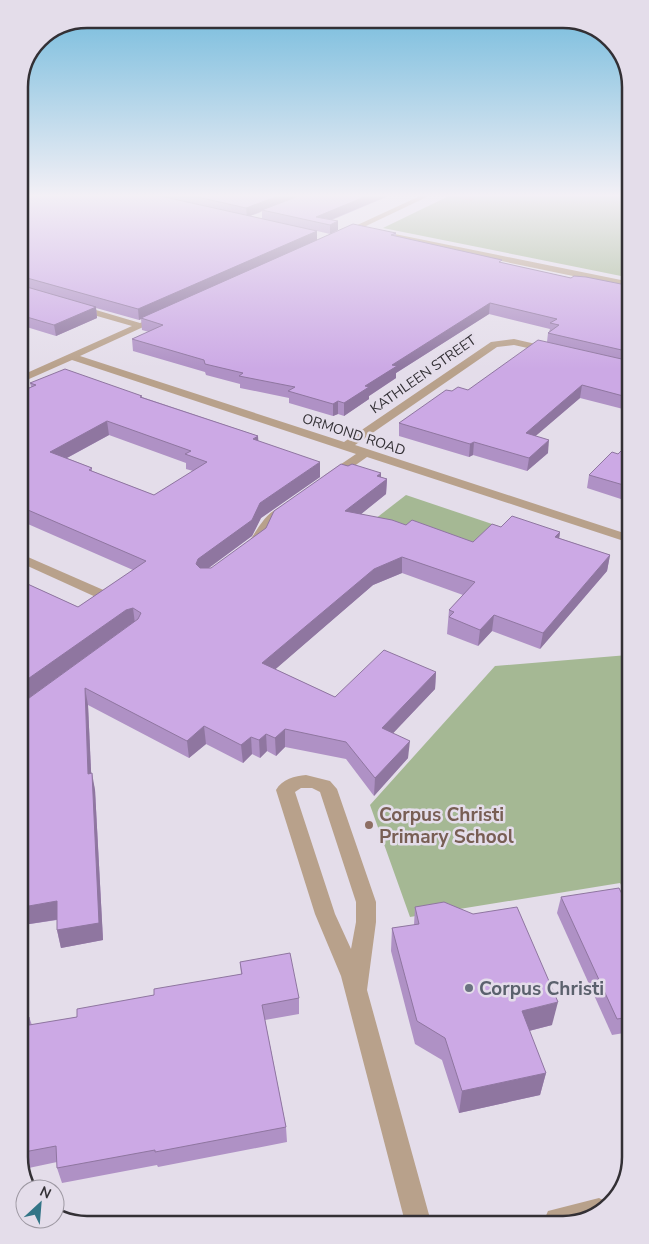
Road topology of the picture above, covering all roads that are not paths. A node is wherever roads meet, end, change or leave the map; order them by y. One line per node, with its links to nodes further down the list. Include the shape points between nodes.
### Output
1 (476, 253): 2 (street)
2 (622, 283)
3 (70, 306): 5 (street)
4 (166, 315): 5 (street)
5 (141, 326): 7 (street)
6 (558, 352): 9 (street, KATHLEEN STREET, via 514,342 494,344)
7 (72, 357): 8 (street); 9 (street, ORMOND ROAD)
8 (28, 376)
9 (345, 446): 10 (street, ORMOND ROAD)
10 (364, 453): 11 (street); 13 (street, ORMOND ROAD)
11 (315, 488)
12 (291, 506): 14 (street, via 268,523 260,539)
13 (622, 536)
14 (245, 551)
15 (28, 561): 16 (street)
16 (103, 595)
17 (356, 989): 17 (street, via 325,914 285,790 293,784 312,781 322,783 328,789 366,902 366,920 356,966); 18 (street)
18 (416, 1216)

